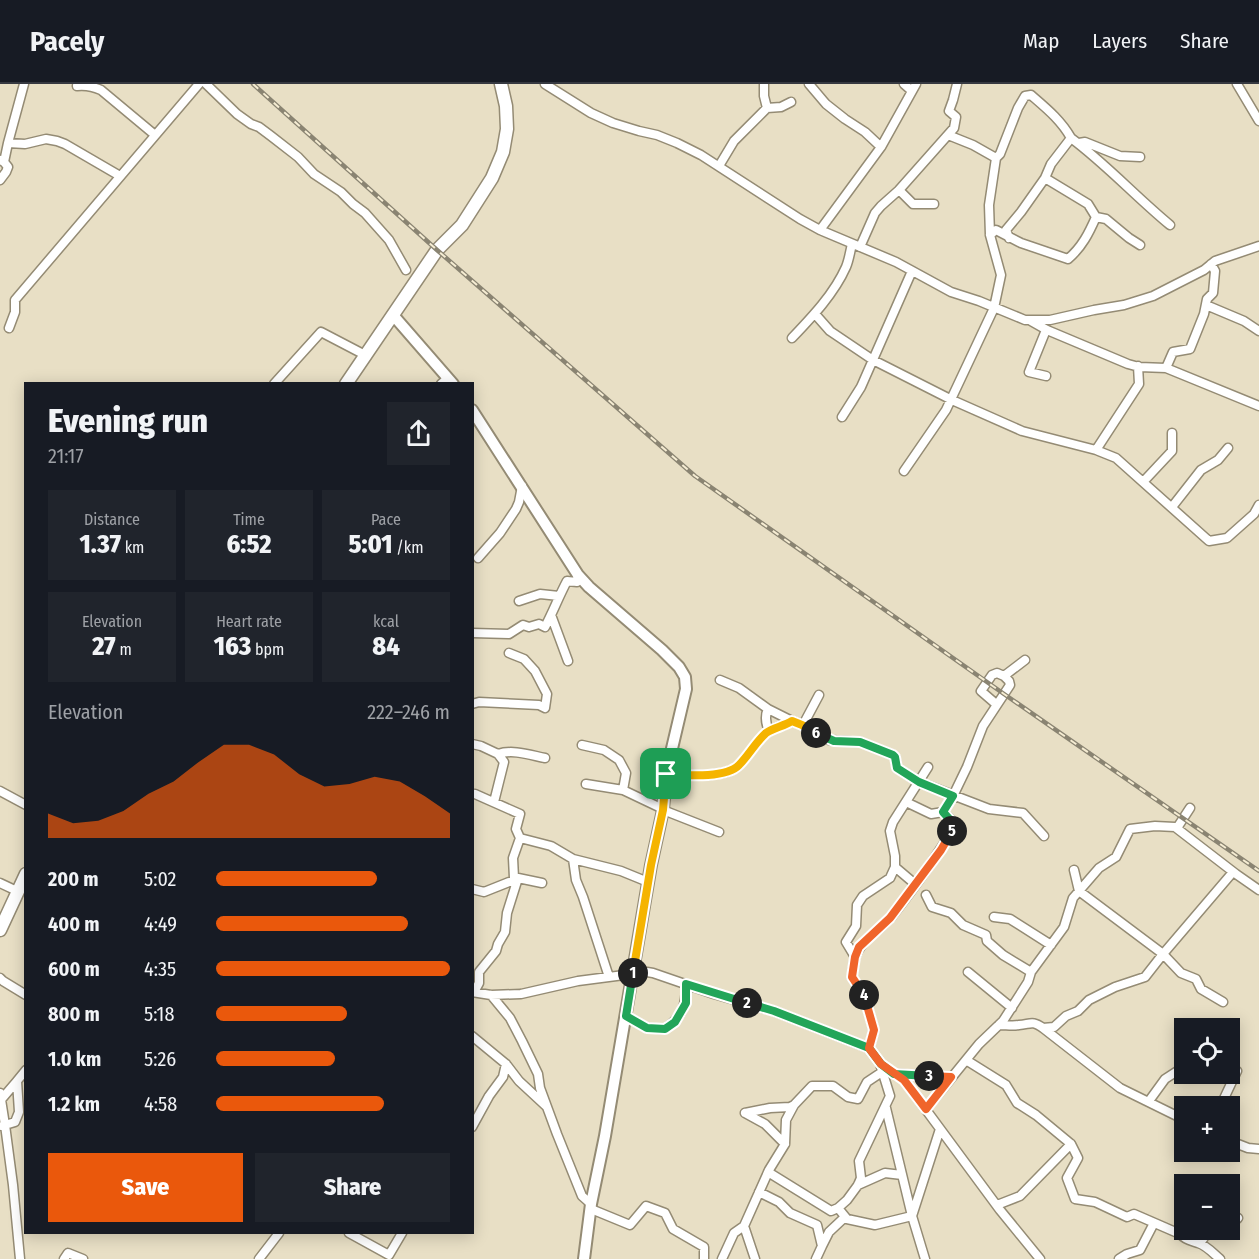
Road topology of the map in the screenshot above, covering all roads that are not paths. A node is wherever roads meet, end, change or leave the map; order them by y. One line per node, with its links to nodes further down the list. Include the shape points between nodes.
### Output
1 (24, 84): 19 (street)
2 (199, 84): 16 (street)
3 (206, 84): 39 (street, via 237,114 280,143 365,213 389,240)
4 (501, 84): 44 (main road, via 507,129 492,178 462,225 437,250)
5 (545, 84): 24 (street, via 613,123 677,143)
6 (764, 84): 14 (street)
7 (809, 84): 20 (street, via 826,104)
8 (904, 84): 12 (street)
9 (957, 84): 17 (street, via 949,111 956,117)
10 (1237, 84): 15 (street)
11 (77, 86): 16 (street, via 101,90)
12 (914, 88): 20 (street)
13 (791, 102): 14 (street)
14 (768, 108): 24 (street, via 734,141)
15 (1259, 121)
16 (155, 135): 25 (street)
17 (948, 135): 22 (street); 28 (street)
18 (1074, 140): 21 (street, via 1120,156); 22 (street, via 1046,108 1031,95 1025,96); 26 (street, via 1051,164); 31 (street)
19 (8, 143): 23 (street); 25 (street, via 57,141)
20 (881, 147): 32 (street)
21 (1140, 157)
22 (996, 158): 33 (street, via 989,205)
23 (2, 161): 27 (street, via 8,167)
24 (719, 166): 32 (street)
25 (120, 176): 46 (street, via 15,300)
26 (1045, 178): 30 (street, via 1088,204); 34 (street, via 1006,230)
27 (0, 180)
28 (899, 190): 29 (street, via 913,204); 36 (street, via 875,213)
29 (934, 204)
30 (1096, 217): 34 (street, via 1087,237 1068,259); 35 (street, via 1106,219)
31 (1170, 225)
32 (820, 230): 36 (street)
33 (990, 235): 34 (street, via 996,230); 42 (street, via 1000,275)
34 (1009, 238)
35 (1140, 245)
36 (856, 246): 40 (street); 43 (street)
37 (1259, 246): 38 (street)
38 (1211, 264): 41 (street, via 1215,271 1213,293); 45 (street, via 1153,296 1124,305)
39 (406, 270)
40 (912, 271): 42 (street, via 951,292); 51 (street)
41 (1206, 305): 48 (street); 53 (street, via 1190,349 1173,352)
42 (994, 308): 45 (street); 58 (street)
43 (815, 314): 49 (street); 51 (street, via 830,331)
44 (393, 315): 50 (main road); 57 (street)
45 (1030, 321): 47 (street)
46 (9, 328)
47 (1046, 330): 52 (street); 54 (street, via 1029,372)
48 (1259, 331)
49 (792, 338)
50 (366, 356): 55 (street, via 321,332); 56 (main road)
51 (873, 360): 58 (street); 61 (street)
52 (1138, 366): 53 (street); 64 (street, via 1139,384)
53 (1166, 368): 59 (street)
54 (1046, 376)
55 (276, 382)
56 (347, 382)
57 (448, 382)
58 (950, 400): 64 (street, via 1022,431); 65 (street)
59 (1259, 406)
60 (474, 413): 67 (street)
61 (842, 417)
62 (1172, 433): 66 (street, via 1172,451)
63 (1228, 448): 69 (street, via 1201,470)
64 (1096, 450): 66 (street, via 1116,458)
65 (904, 471)
66 (1143, 482): 69 (street)
67 (522, 485): 70 (street, via 516,509); 71 (street)
68 (1259, 506): 69 (street, via 1227,538 1209,541)
69 (1172, 507)
70 (478, 558)
71 (578, 574): 72 (street, via 577,582 567,582); 93 (street, via 662,650 685,677 687,688)
72 (559, 596): 73 (street, via 540,594); 74 (street)
73 (519, 601)
74 (551, 615): 75 (street, via 544,627 523,626 509,634); 77 (street)
75 (474, 633)
76 (509, 653): 82 (street, via 536,671 548,694 545,708)
77 (568, 660)
78 (1025, 660): 79 (street)
79 (1004, 676): 83 (street, via 1010,685); 83 (street, via 992,675 981,691)
80 (720, 680): 84 (street, via 739,688)
81 (819, 695): 86 (street)
82 (474, 703)
83 (996, 704): 99 (street)
84 (768, 710): 85 (street); 87 (street)
85 (792, 721): 86 (street); 87 (street)
86 (802, 725): 94 (street, via 829,740 860,742 893,755 897,768)
87 (769, 731): 93 (street, via 738,768 709,776)
88 (474, 744): 90 (street)
89 (582, 746): 96 (street, via 604,750 619,760 626,773)
90 (498, 754): 91 (street); 100 (street, via 504,762)
91 (545, 758)
92 (928, 767): 94 (street)
93 (666, 774): 104 (street)
94 (919, 782): 99 (street); 101 (street)
95 (586, 784): 96 (street)
96 (623, 790): 104 (street)
97 (0, 791): 102 (street)
98 (475, 794): 100 (street)
99 (953, 796): 105 (street); 108 (street, via 989,809 1023,813)
100 (494, 802): 109 (street, via 520,814 516,829)
101 (906, 802): 105 (street, via 931,814); 111 (street, via 890,831)
102 (24, 804)
103 (1190, 808): 106 (street)
104 (663, 810): 107 (street); 116 (street)
105 (943, 812): 119 (street, via 954,827)
106 (1177, 828): 113 (street); 123 (street, via 1130,829 1116,857)
107 (719, 832)
108 (1044, 836)
109 (520, 838): 110 (street, via 551,846); 115 (street, via 513,858)
110 (573, 859): 116 (street); 134 (street, via 576,880)
111 (895, 867): 119 (street); 129 (street, via 890,878 863,896 857,905 856,926 846,942)
112 (1074, 870): 123 (street)
113 (1233, 872): 121 (street); 128 (street)
114 (24, 878): 122 (main road)
115 (517, 880): 118 (street); 120 (street, via 484,892); 132 (street, via 505,932 496,951)
116 (648, 882): 133 (street)
117 (0, 883): 122 (street)
118 (542, 883)
119 (915, 884): 129 (street, via 890,918 859,947)
120 (474, 890)
121 (1259, 890)
122 (17, 891): 126 (main road)
123 (1079, 891): 127 (street, via 1064,927); 128 (street)
124 (926, 895): 131 (street, via 932,907 951,913 963,925 986,935 987,941 1004,955)
125 (994, 916): 127 (street, via 1010,919)
126 (0, 930)
127 (1051, 945): 131 (street)
128 (1163, 954): 141 (street, via 1181,973 1196,979 1201,989); 145 (street, via 1145,977 1089,1000 1054,1027)
129 (855, 957): 147 (street, via 852,977 864,994 874,1030)
130 (968, 972): 142 (street)
131 (1031, 972): 142 (street)
132 (476, 973): 137 (street, via 478,984)
133 (633, 974): 134 (street); 136 (street, via 653,973); 143 (street)
134 (609, 977): 140 (street, via 521,994)
135 (0, 978): 139 (street)
136 (686, 984): 143 (street, via 686,1003 675,1022 665,1029 647,1028); 147 (street, via 774,1011)
137 (474, 990)
138 (474, 992): 140 (street)
139 (24, 994)
140 (491, 994): 159 (street, via 522,1041 538,1074)
141 (1223, 1002)
142 (1012, 1008): 144 (street)
143 (626, 1016): 175 (street)
144 (999, 1025): 145 (street, via 1029,1022); 148 (street)
145 (1043, 1028): 157 (street, via 1120,1088)
146 (474, 1038): 149 (street)
147 (869, 1048): 150 (street)
148 (966, 1060): 154 (street); 167 (street, via 1006,1085 1017,1103)
149 (506, 1064): 159 (street); 163 (street, via 503,1077)
150 (881, 1068): 153 (street); 158 (street, via 858,1099 833,1086 812,1086); 160 (street, via 890,1096)
151 (24, 1072): 155 (street)
152 (1174, 1073): 157 (street)
153 (894, 1074): 154 (street); 161 (street, via 904,1080)
154 (951, 1077): 161 (street)
155 (17, 1081): 156 (street); 164 (street, via 19,1112 15,1122)
156 (0, 1098): 164 (street)
157 (1149, 1101): 162 (street)
158 (794, 1105): 166 (street, via 786,1120); 166 (street, via 745,1113 765,1124)
159 (546, 1106): 175 (street, via 582,1196)
160 (886, 1108): 171 (street); 172 (street, via 859,1161)
161 (926, 1109): 165 (street)
162 (1174, 1114)
163 (474, 1123)
164 (3, 1126): 188 (street)
165 (940, 1129): 174 (street); 177 (street)
166 (785, 1144): 170 (street)
167 (1071, 1144): 174 (street, via 1020,1196); 179 (street, via 1078,1158 1067,1178 1075,1199)
168 (1240, 1145): 169 (street)
169 (1259, 1149)
170 (768, 1172): 173 (street); 176 (street, via 831,1211)
171 (902, 1175): 172 (street, via 885,1173); 177 (street)
172 (858, 1185): 176 (street)
173 (759, 1192): 180 (street); 186 (street, via 817,1225)
174 (997, 1205): 198 (street)
175 (591, 1206): 192 (street); 193 (street, via 630,1225 646,1206 665,1213 673,1229 704,1247)
176 (838, 1208): 178 (street)
177 (912, 1215): 178 (street, via 875,1226); 197 (street)
178 (845, 1217): 186 (street)
179 (1154, 1223): 185 (street); 187 (street, via 1140,1250)
180 (744, 1226): 194 (street, via 734,1233); 195 (street)
181 (278, 1234): 191 (street)
182 (351, 1234): 183 (street, via 388,1255)
183 (401, 1234)
184 (1202, 1240): 185 (street)
185 (1200, 1243): 200 (street)
186 (822, 1246): 196 (street)
187 (1129, 1256): 199 (street)
188 (20, 1259)
189 (64, 1259): 190 (street, via 68,1253)
190 (84, 1259)
191 (259, 1259)
192 (584, 1259)
193 (704, 1259)
194 (722, 1259)
195 (755, 1259)
196 (816, 1259)
197 (926, 1259)
198 (1040, 1259)
199 (1119, 1259)
200 (1220, 1259)

